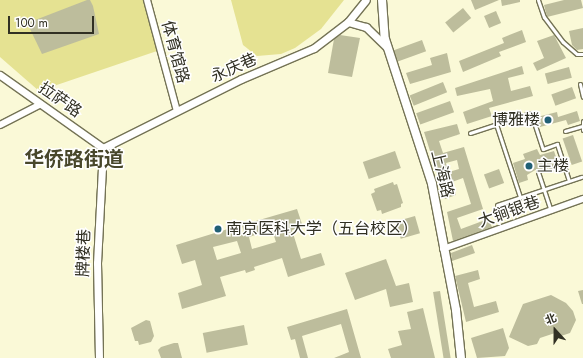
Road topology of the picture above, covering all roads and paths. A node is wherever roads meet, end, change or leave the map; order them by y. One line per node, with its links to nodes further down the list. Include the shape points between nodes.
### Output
1 (147, 0): 12 (street, 体育馆路)
2 (366, 0): 5 (street, 永庆巷)
3 (382, 0): 6 (main road, 上海路)
4 (538, 0): 7 (lane, via 544,17 563,42 577,54)
5 (348, 22): 6 (street, via 366,27); 12 (street, 永庆巷, via 301,56 241,79)
6 (387, 47): 28 (main road, 上海路, via 432,184)
7 (583, 54)
8 (0, 75): 11 (street, 拉萨路)
9 (580, 84): 10 (lane)
10 (583, 97)
11 (41, 104): 15 (street); 19 (street, 拉萨路)
12 (177, 111): 19 (street, 永庆巷)
13 (583, 121): 16 (lane)
14 (496, 124): 18 (lane); 22 (lane, via 531,113 543,149 557,144); 24 (lane)
15 (0, 125)
16 (582, 128): 17 (lane)
17 (565, 131)
18 (470, 133)
19 (103, 148): 29 (street, 牌楼巷, via 97,263)
20 (538, 172): 23 (lane)
21 (580, 177): 22 (lane)
22 (569, 180): 23 (lane)
23 (544, 189): 24 (lane); 27 (lane)
24 (520, 197): 26 (lane)
25 (583, 199): 27 (street, 大锏银巷)
26 (497, 205)
27 (551, 211): 28 (street, 大锏银巷)
28 (443, 248): 30 (main road, 上海路, via 456,310)
29 (99, 358)
30 (461, 358)

